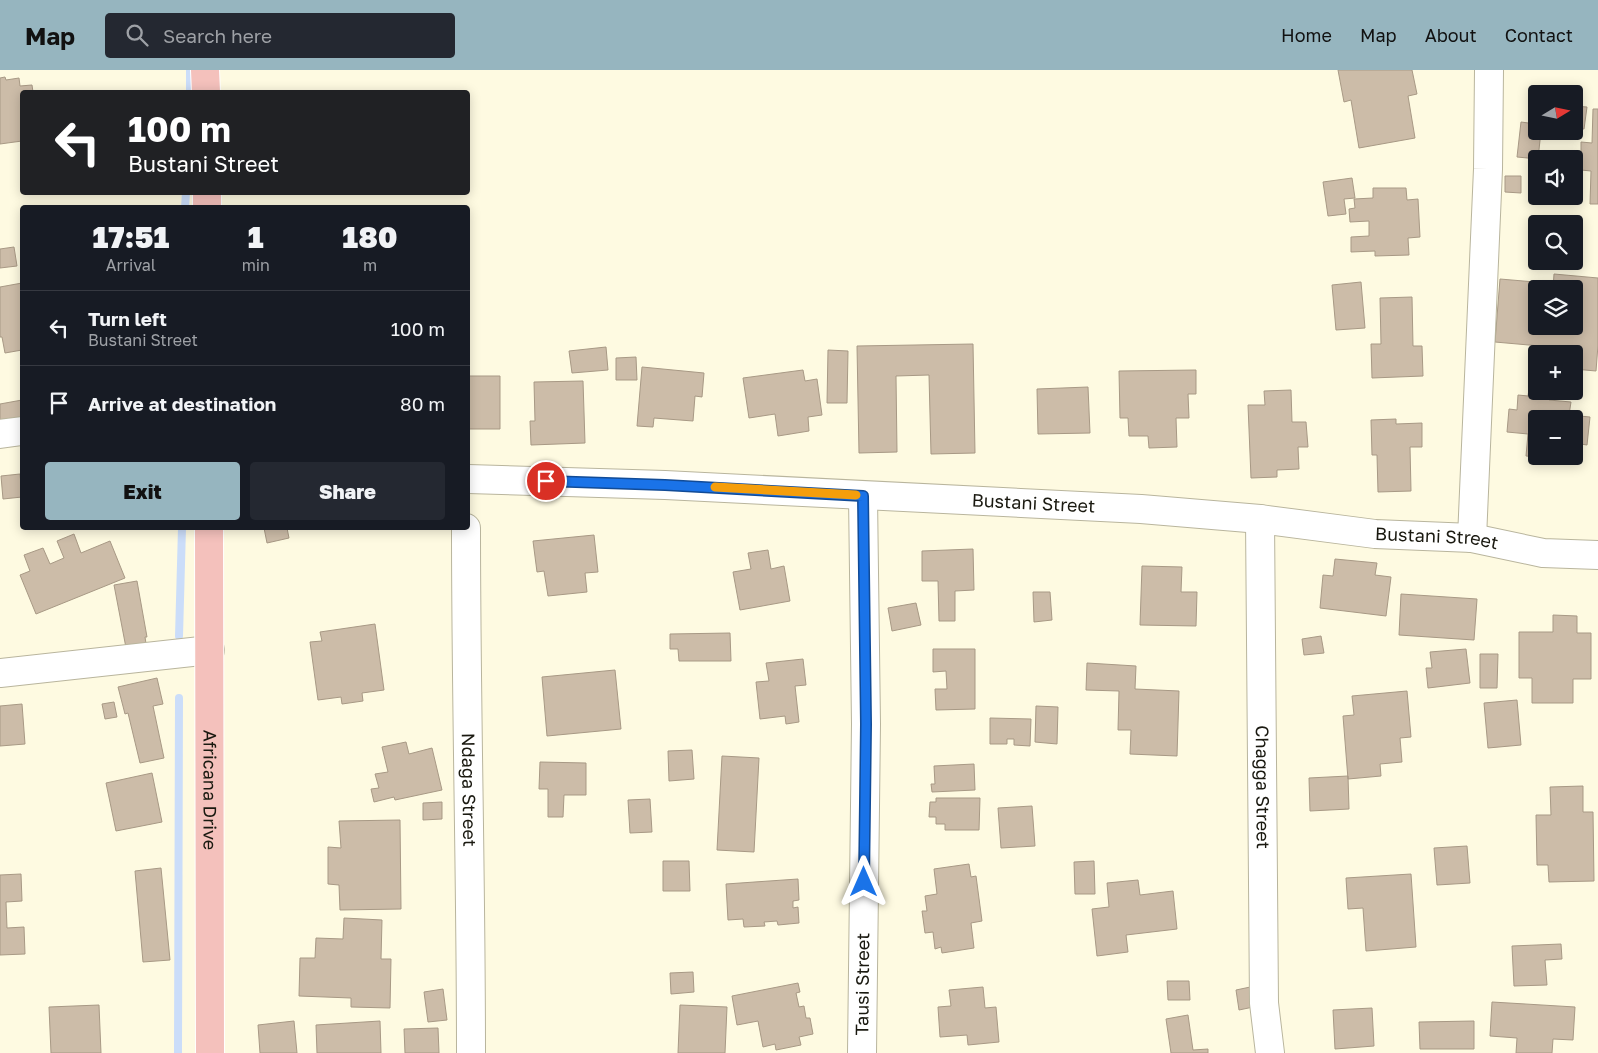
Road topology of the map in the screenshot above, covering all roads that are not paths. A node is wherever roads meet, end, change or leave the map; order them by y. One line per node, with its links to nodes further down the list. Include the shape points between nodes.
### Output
1 (205, 70): 3 (main road)
2 (1489, 70): 11 (street, via 1488,170)
3 (206, 90)
4 (20, 432): 5 (street)
5 (0, 434)
6 (470, 479): 7 (street, Bustani Street)
7 (863, 496): 8 (street, Bustani Street, via 1141,509); 17 (street, Tausi Street, via 866,724)
8 (1260, 519): 11 (street, Bustani Street, via 1375,534); 18 (street, Chagga Street, via 1264,1002)
9 (209, 530): 13 (main road, Africana Drive)
10 (466, 530): 16 (street, Ndaga Street)
11 (1472, 538): 12 (street, Bustani Street, via 1543,553)
12 (1598, 555)
13 (210, 650): 14 (street); 15 (main road, Africana Drive)
14 (0, 673)
15 (210, 1053)
16 (471, 1053)
17 (862, 1053)
18 (1270, 1053)

